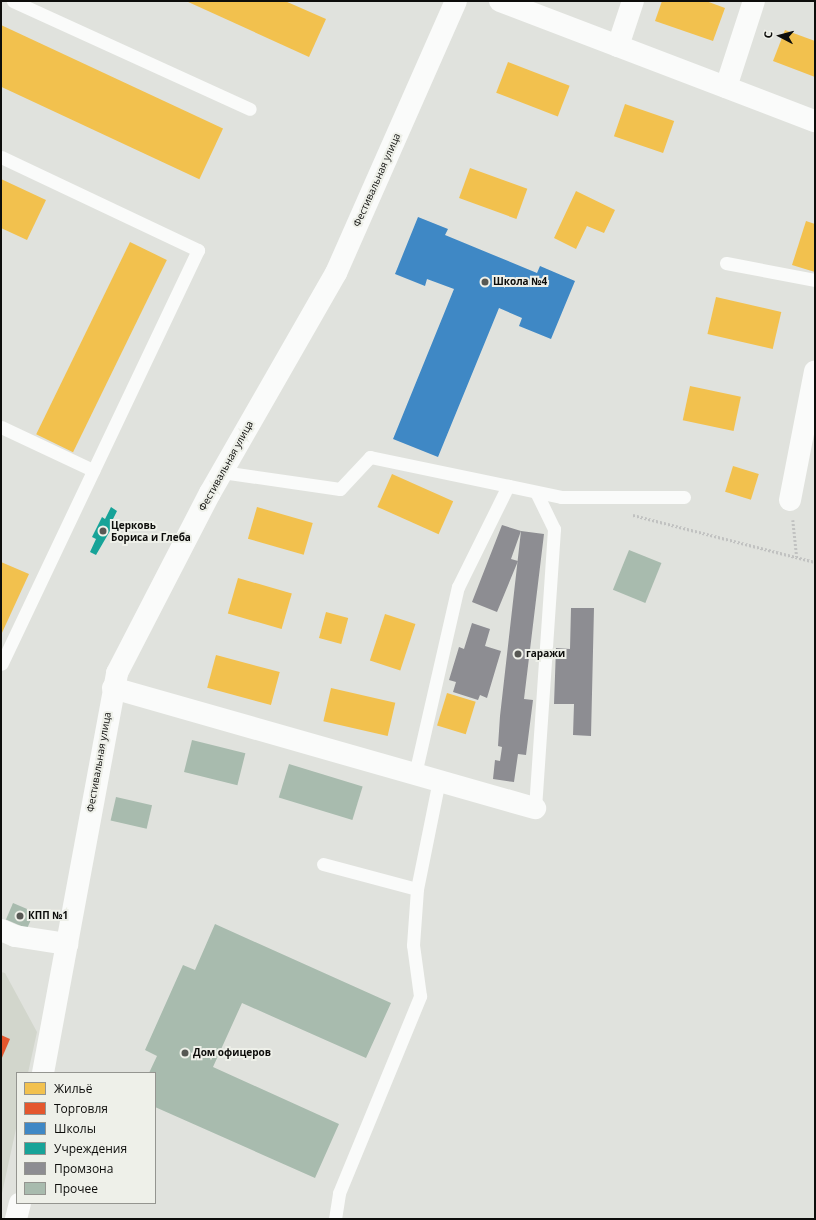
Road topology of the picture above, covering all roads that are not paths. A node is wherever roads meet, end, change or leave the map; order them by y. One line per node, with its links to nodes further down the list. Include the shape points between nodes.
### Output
1 (13, 1): 8 (lane)
2 (456, 1): 16 (main road, Фестивальная улица, via 336,273)
3 (500, 1): 6 (main road)
4 (634, 1): 6 (main road)
5 (754, 1): 7 (main road)
6 (618, 46): 7 (main road)
7 (726, 87): 9 (main road)
8 (250, 109)
9 (815, 121)
10 (1, 158): 15 (lane, via 198,250)
11 (726, 263): 12 (lane)
12 (815, 280)
13 (815, 371): 20 (main road)
14 (1, 427): 15 (lane)
15 (93, 470): 21 (lane)
16 (222, 472): 17 (lane, via 340,489 370,457); 22 (main road, Фестивальная улица, via 117,673)
17 (508, 486): 18 (lane); 23 (lane, via 458,587)
18 (536, 492): 19 (lane, via 561,497); 25 (lane, via 554,529)
19 (684, 497)
20 (790, 500)
21 (1, 664)
22 (113, 688): 23 (main road); 29 (main road, Фестивальная улица)
23 (415, 774): 24 (main road)
24 (439, 780): 25 (main road); 27 (lane)
25 (535, 808)
26 (323, 864): 27 (lane)
27 (417, 889): 33 (lane, via 413,946 420,996 339,1193)
28 (1, 930): 29 (main road, via 15,936)
29 (67, 944): 30 (main road, Фестивальная улица)
30 (43, 1072)
31 (20, 1204): 32 (main road)
32 (16, 1219)
33 (335, 1219)

